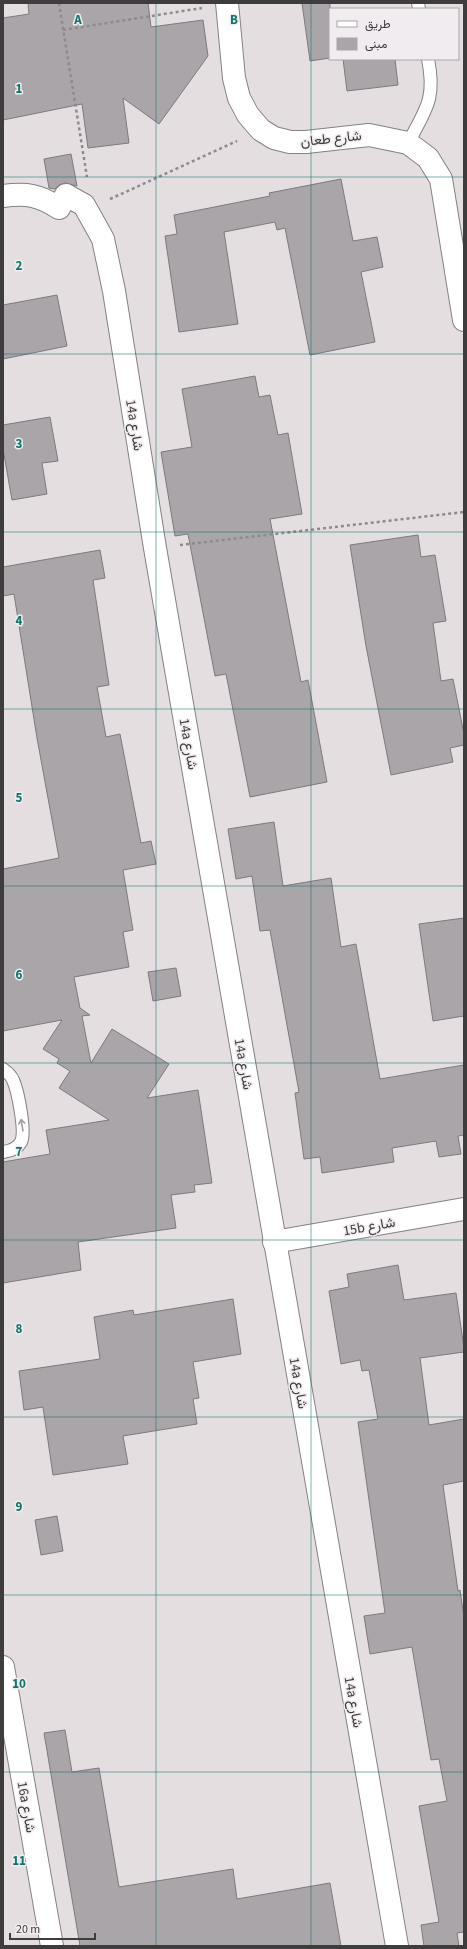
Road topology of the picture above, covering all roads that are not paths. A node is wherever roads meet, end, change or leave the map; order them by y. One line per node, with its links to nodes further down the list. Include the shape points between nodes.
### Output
1 (227, 3): 3 (street, شارع طعان, via 234,78 239,98 260,130 274,138 290,142 369,135)
2 (428, 60): 3 (lane, via 432,92 428,106)
3 (401, 141): 5 (street, via 428,158 441,179)
4 (3, 196): 9 (street, 14a شارع, via 31,195 46,199 59,208 66,195 84,205 103,240 114,291 155,548)
5 (464, 320)
6 (3, 1069): 7 (lane, one-way to 6, via 17,1147 23,1133 16,1089 9,1074)
7 (3, 1152)
8 (464, 1209): 9 (street, 15b شارع)
9 (274, 1242): 12 (street, 14a شارع)
10 (3, 1667): 11 (street, 16a شارع)
11 (52, 1946)
12 (397, 1946)

